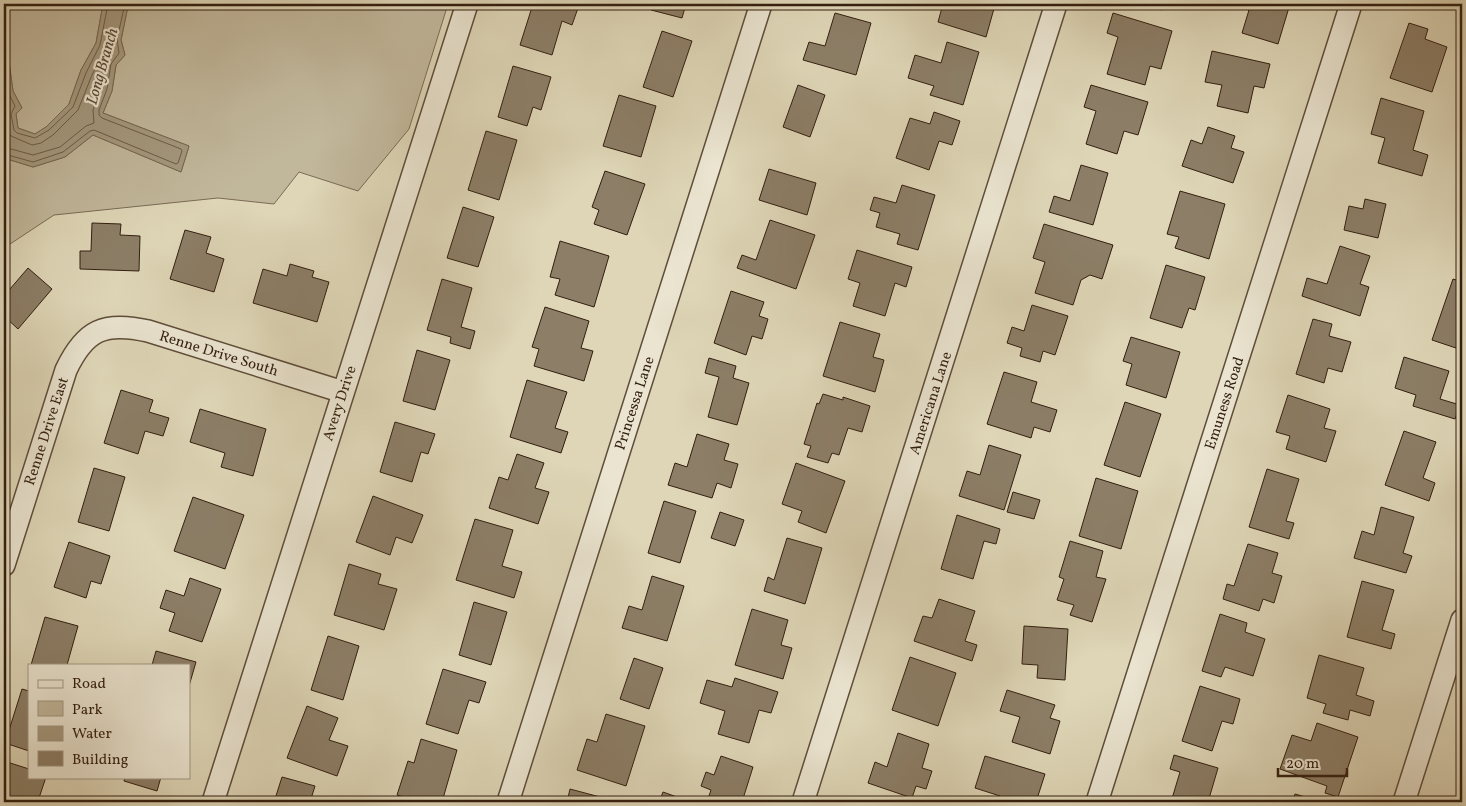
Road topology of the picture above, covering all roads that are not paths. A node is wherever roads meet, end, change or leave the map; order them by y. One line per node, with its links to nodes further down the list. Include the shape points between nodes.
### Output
1 (466, 4): 6 (street, Avery Drive)
2 (761, 4): 10 (street, Princessa Lane)
3 (1056, 4): 11 (street, Americana Lane)
4 (1351, 4): 12 (street, Emuness Road)
5 (94, 333): 6 (street, Renne Drive South, via 112,327 148,331); 7 (street, Renne Drive East, via 73,355 66,370)
6 (343, 392): 9 (street, Avery Drive)
7 (4, 565)
8 (1462, 620): 13 (street)
9 (213, 802)
10 (508, 802)
11 (803, 802)
12 (1097, 802)
13 (1404, 802)

